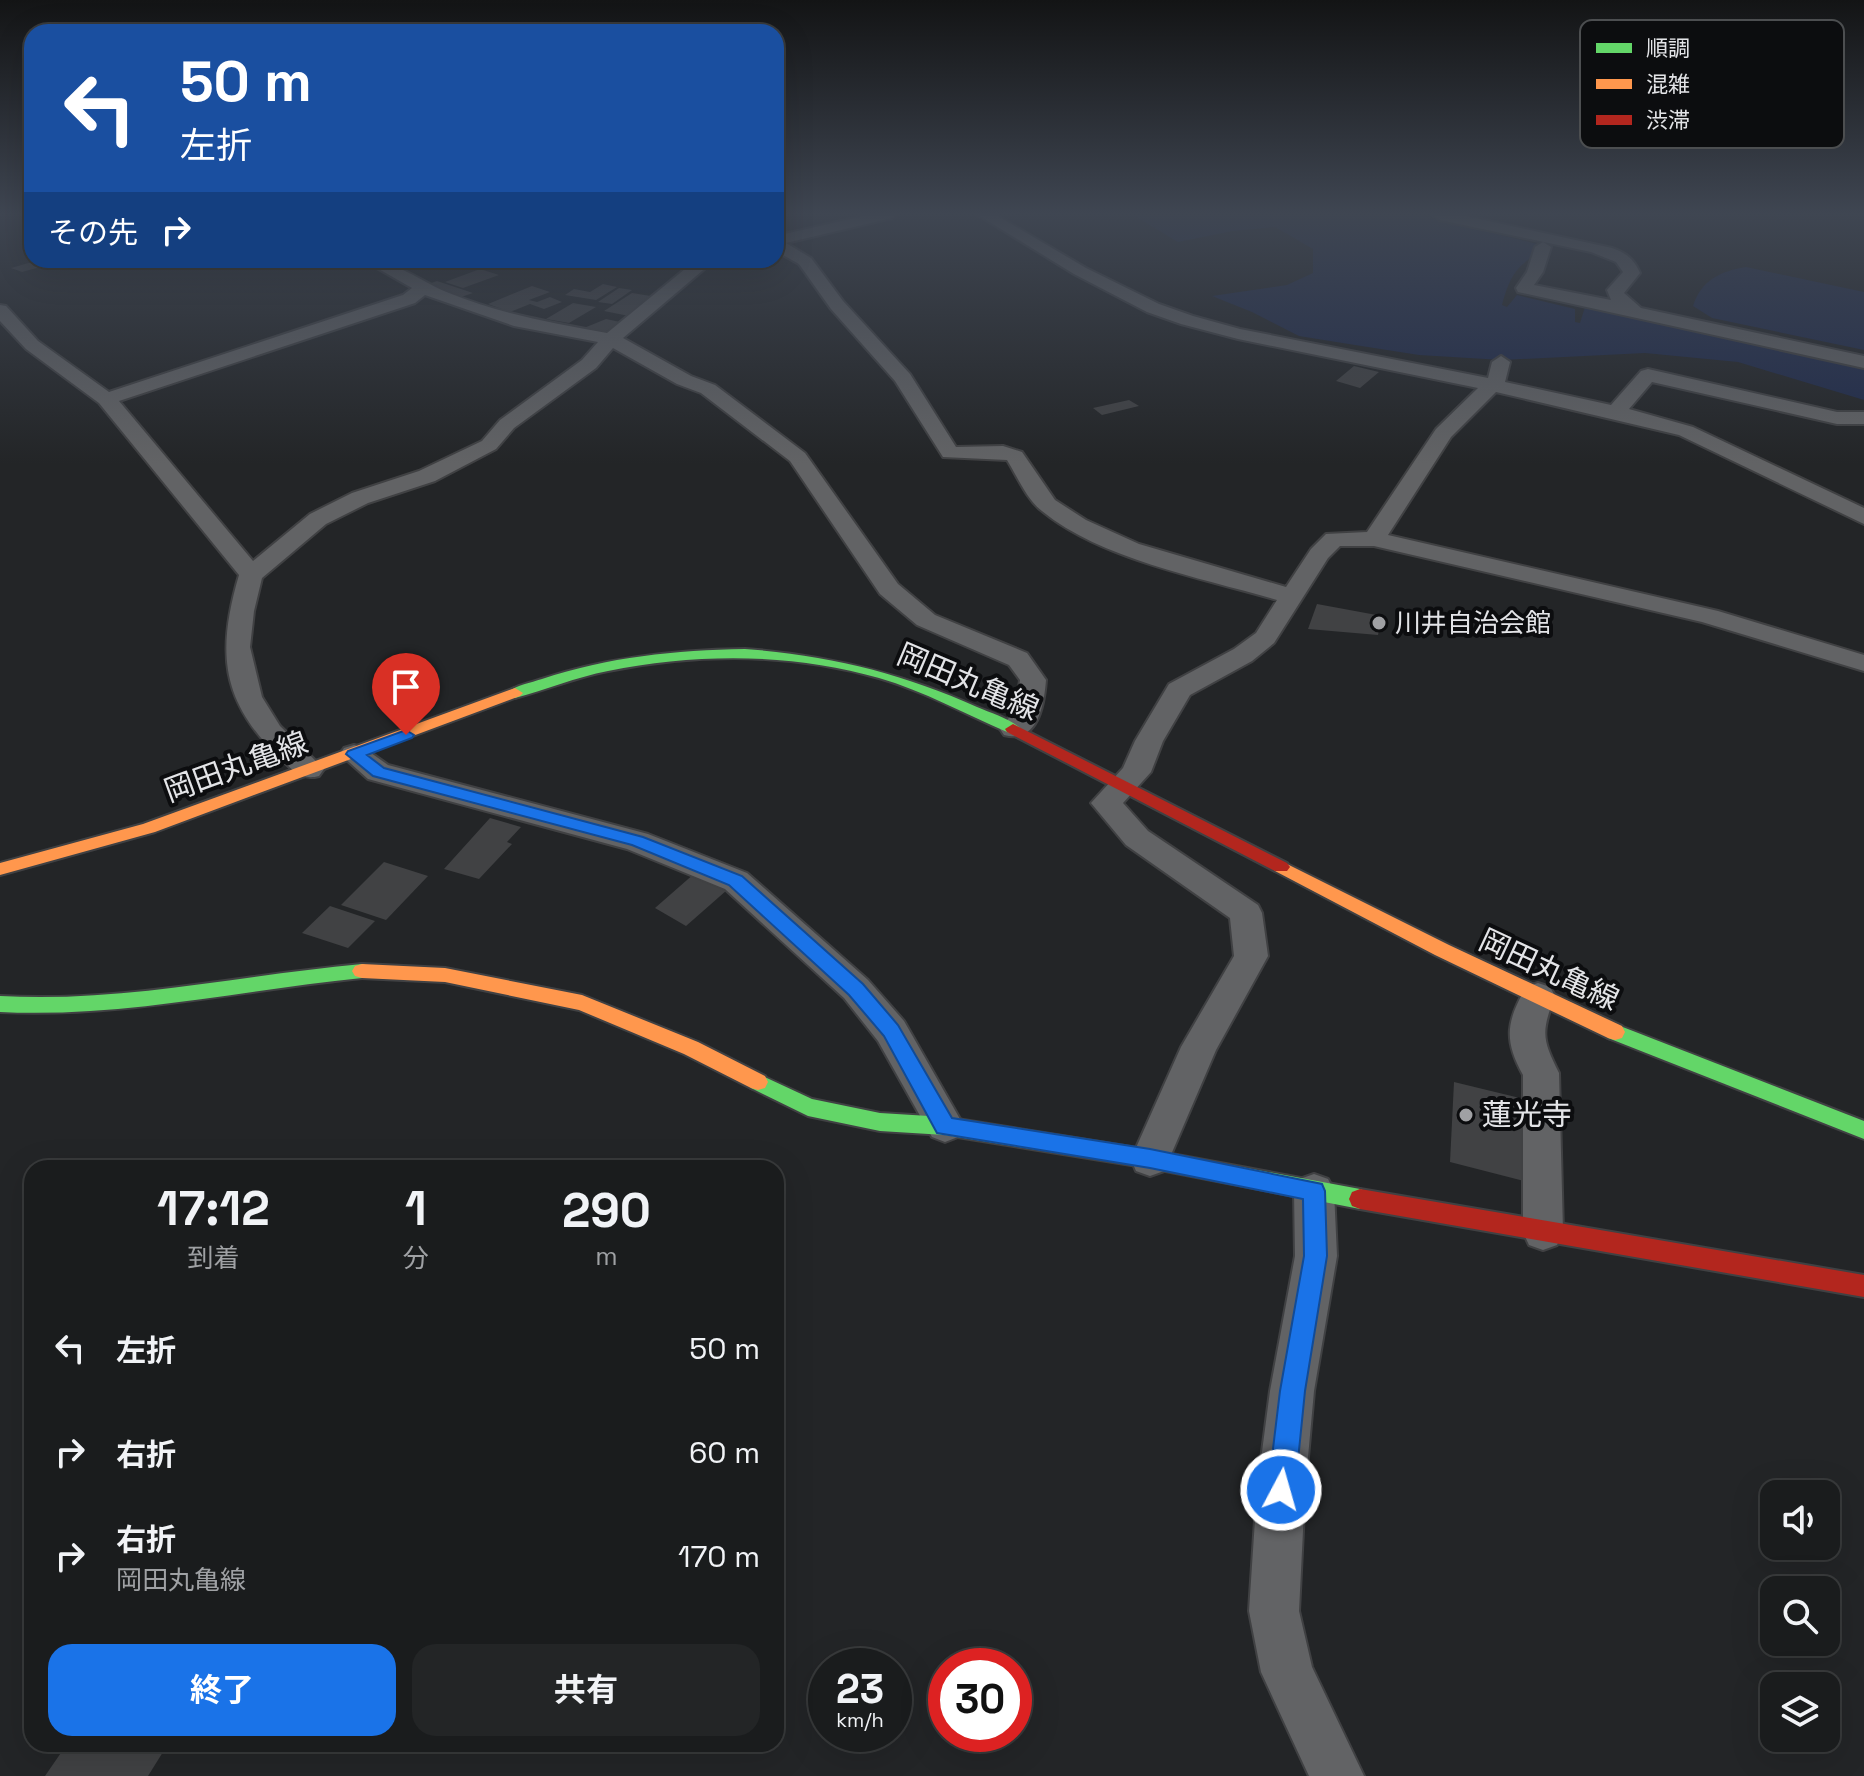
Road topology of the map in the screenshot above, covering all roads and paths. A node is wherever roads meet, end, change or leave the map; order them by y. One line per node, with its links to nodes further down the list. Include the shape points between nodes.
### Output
1 (410, 298): 14 (street)
2 (451, 298): 10 (street, via 520,322)
3 (661, 298): 10 (street)
4 (832, 298): 20 (street, via 903,378 950,453 1015,456 1047,505 1078,525 1131,549)
5 (1133, 298): 13 (street, via 1238,334)
6 (1573, 298): 9 (street)
7 (1618, 298): 9 (street)
8 (0, 310): 14 (street, via 32,345)
9 (1633, 310): 12 (street)
10 (611, 339): 19 (street, via 589,364 507,424 489,445 318,519); 22 (street, via 708,389 798,457 889,589 926,620 1018,659 1033,680 1030,711)
11 (1501, 362): 13 (street)
12 (1864, 362)
13 (1490, 386): 15 (street); 18 (street, via 1443,433)
14 (106, 399): 19 (street)
15 (1616, 412): 16 (street, via 1648,375 1837,418); 17 (street, via 1686,431)
16 (1864, 418)
17 (1864, 517)
18 (1374, 539): 20 (street, via 1334,539); 21 (street, via 1709,616)
19 (251, 575): 24 (street, via 237,647 248,697 270,732)
20 (1291, 596): 25 (street, via 1265,638 1179,690 1136,772)
21 (1864, 663)
22 (1014, 729): 23 (main road, 岡田丸亀線, via 888,676 831,661 714,653 615,663 536,685); 25 (main road, 岡田丸亀線)
23 (354, 754): 24 (main road, 岡田丸亀線); 29 (street, via 378,772 637,841 736,881 856,989 891,1031)
24 (309, 769): 26 (main road, 岡田丸亀線, via 149,828)
25 (1123, 784): 27 (main road, 岡田丸亀線); 31 (street, via 1106,803 1137,838 1246,913 1251,956 1199,1047)
26 (0, 869)
27 (1538, 996): 30 (main road, 岡田丸亀線, via 1640,1044); 33 (street, via 1526,1025 1527,1052 1541,1073)
28 (0, 1004): 29 (main road, via 105,1006 303,975 445,975 582,1003 691,1048 808,1107 880,1122)
29 (945, 1126): 31 (main road)
30 (1864, 1130)
31 (1150, 1159): 32 (main road)
32 (1314, 1191): 33 (main road); 35 (street, via 1316,1256 1292,1391 1274,1611 1287,1672)
33 (1543, 1232): 34 (main road)
34 (1864, 1286)
35 (1337, 1776)

